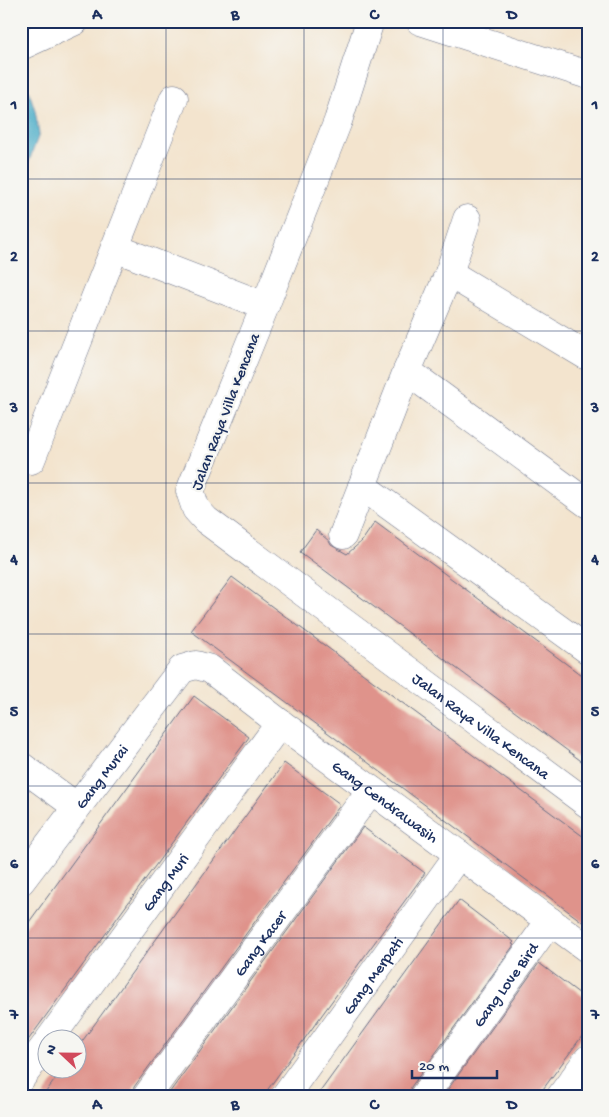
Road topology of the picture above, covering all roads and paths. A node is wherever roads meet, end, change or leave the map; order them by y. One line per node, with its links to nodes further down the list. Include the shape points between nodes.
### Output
1 (75, 21): 4 (street)
2 (370, 21): 10 (street, Jalan Raya Villa Kencana, via 338,121)
3 (420, 21): 5 (street)
4 (22, 46)
5 (588, 76)
6 (174, 98): 8 (street)
7 (468, 219): 9 (street)
8 (115, 248): 10 (street); 13 (street)
9 (449, 273): 11 (street); 12 (street)
10 (265, 306): 22 (street, Jalan Raya Villa Kencana, via 190,491 196,509 206,520)
11 (588, 356)
12 (407, 371): 14 (street); 15 (street)
13 (31, 460)
14 (362, 486): 16 (street); 17 (street)
15 (588, 504)
16 (342, 535)
17 (588, 650)
18 (182, 669): 19 (street, Gang Cendrawasih, via 196,665 210,669); 23 (street, Gang Murai)
19 (280, 723): 21 (street, Gang Cendrawasih); 28 (street, Gang Muri)
20 (21, 766): 23 (street)
21 (371, 790): 24 (street, Gang Cendrawasih); 32 (street, Gang Kacer)
22 (588, 804)
23 (77, 807): 25 (street, Gang Murai)
24 (459, 854): 26 (street, Gang Cendrawasih); 33 (street, Gang Merpati)
25 (21, 881)
26 (550, 921): 27 (street, Gang Cendrawasih); 34 (street, Gang Love Bird)
27 (588, 949)
28 (56, 1030)
29 (38, 1055): 31 (street, Gang Muri)
30 (588, 1059): 35 (street)
31 (21, 1078)
32 (147, 1096)
33 (285, 1096)
34 (424, 1096)
35 (561, 1096)

